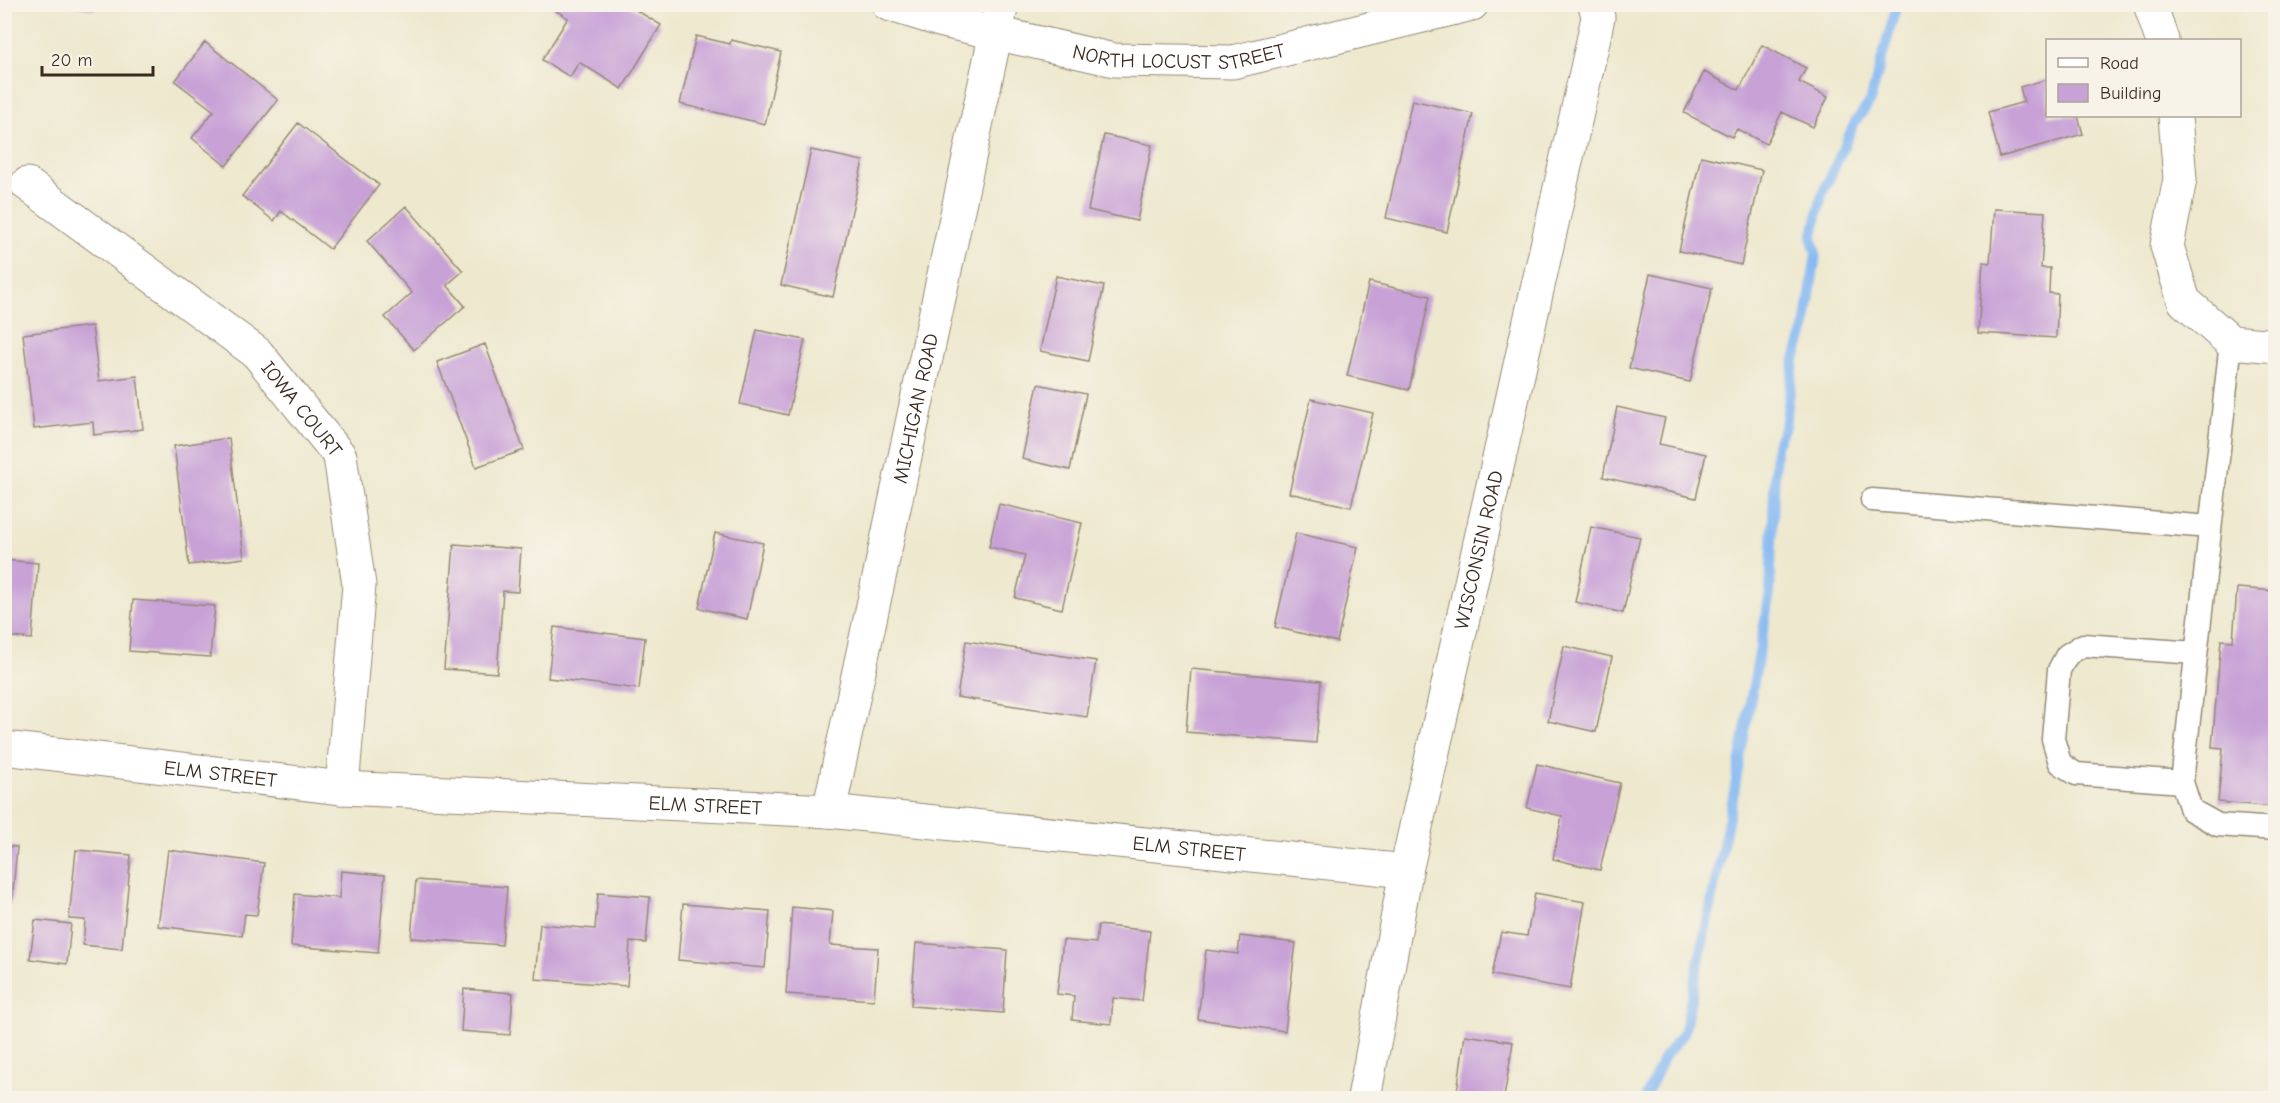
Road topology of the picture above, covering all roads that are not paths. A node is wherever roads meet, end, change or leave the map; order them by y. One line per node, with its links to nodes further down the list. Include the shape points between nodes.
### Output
1 (888, 4): 5 (street, NORTH LOCUST STREET, via 943,21)
2 (1472, 4): 5 (street, NORTH LOCUST STREET, via 1233,62 1114,60)
3 (1595, 4): 19 (street, WISCONSIN ROAD, via 1598,17)
4 (2150, 4): 6 (street)
5 (999, 18): 17 (street, MICHIGAN ROAD)
6 (2162, 39)
7 (2175, 117): 9 (street, via 2180,180 2167,246 2184,301)
8 (27, 184): 16 (street, IOWA COURT, via 257,353 340,456 359,585)
9 (2231, 342): 10 (street); 12 (lane)
10 (2276, 346)
11 (1872, 500): 12 (lane)
12 (2210, 527): 13 (lane)
13 (2196, 653): 15 (lane); 15 (lane, via 2083,645 2067,655 2059,670 2053,739 2060,763 2076,774)
14 (4, 748): 16 (street, ELM STREET)
15 (2182, 782): 18 (lane, via 2191,810 2218,825)
16 (342, 788): 17 (street, ELM STREET)
17 (829, 811): 19 (street, ELM STREET)
18 (2276, 829)
19 (1406, 871): 20 (street, WISCONSIN ROAD)
20 (1364, 1098)

